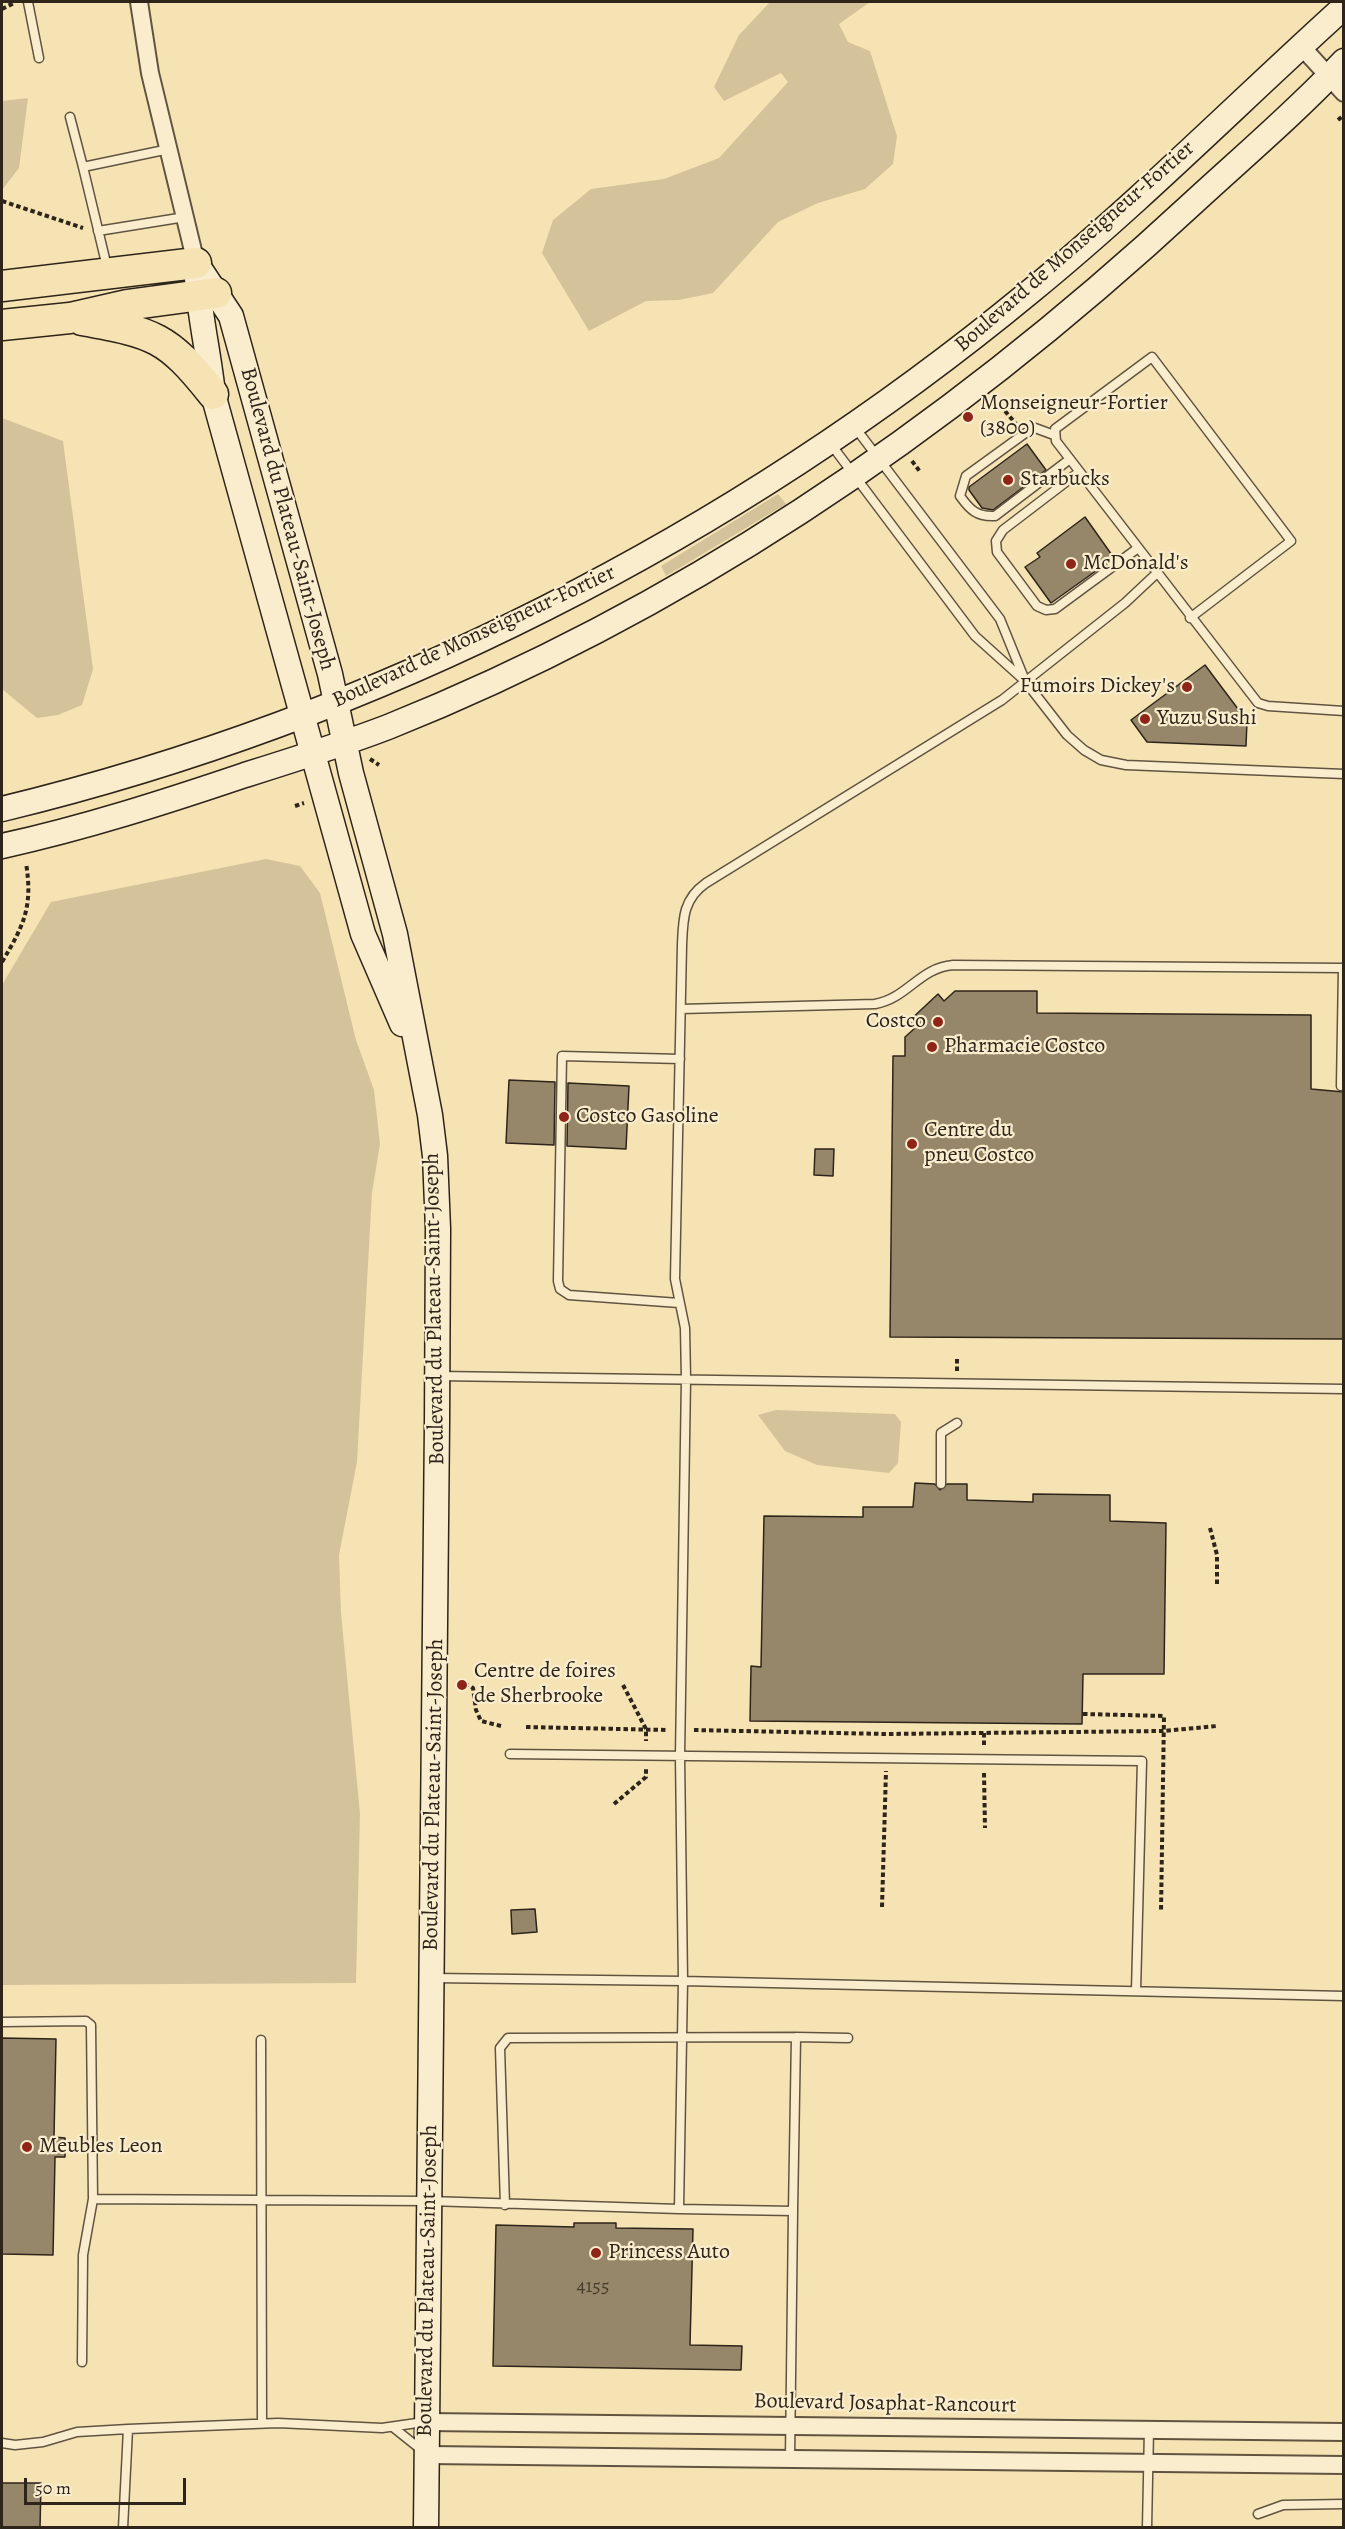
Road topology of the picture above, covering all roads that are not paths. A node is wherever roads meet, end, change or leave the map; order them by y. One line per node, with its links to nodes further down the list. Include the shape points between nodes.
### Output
1 (28, 2): 5 (lane)
2 (139, 2): 8 (street, Boulevard du Plateau-Saint-Joseph, via 148,65)
3 (1344, 8): 4 (main road, Boulevard de Monseigneur-Fortier)
4 (1302, 46): 6 (street); 19 (main road, Boulevard de Monseigneur-Fortier, via 1044,280)
5 (39, 58)
6 (1339, 77): 22 (main road, Boulevard de Monseigneur-Fortier, via 1078,305 981,384)
7 (70, 117): 9 (lane)
8 (169, 149): 9 (lane); 10 (street, Boulevard du Plateau-Saint-Joseph)
9 (82, 167): 11 (lane)
10 (185, 217): 11 (lane); 12 (street, Boulevard du Plateau-Saint-Joseph)
11 (98, 231): 13 (lane)
12 (196, 263): 13 (highway); 15 (main road, Boulevard du Plateau-Saint-Joseph)
13 (109, 275): 14 (highway)
14 (2, 286)
15 (207, 294): 16 (highway); 18 (main road, Boulevard du Plateau-Saint-Joseph, via 200,321); 30 (main road, Boulevard du Plateau-Saint-Joseph, via 231,316)
16 (70, 318): 17 (highway); 18 (highway, via 133,330 163,342 190,364)
17 (2, 325)
18 (213, 394): 32 (main road, Boulevard du Plateau-Saint-Joseph)
19 (854, 426): 21 (main road, Boulevard de Monseigneur-Fortier); 22 (lane)
20 (1054, 435): 23 (lane); 23 (lane, via 1035,429 1024,434 966,476 961,486 963,501 976,514 995,516); 28 (lane, via 1055,429 1152,357 1291,541)
21 (829, 442): 25 (lane); 30 (main road, Boulevard de Monseigneur-Fortier, via 695,527 593,583 494,633)
22 (878, 459): 25 (main road, Boulevard de Monseigneur-Fortier); 29 (lane, via 1000,619)
23 (1070, 459): 24 (lane)
24 (1079, 472): 26 (lane); 26 (lane, via 1003,530 996,541 997,552 1037,606 1055,609)
25 (854, 477): 29 (lane, via 975,636); 33 (main road, Boulevard de Monseigneur-Fortier, via 721,561 604,627 445,703)
26 (1138, 548): 27 (lane)
27 (1157, 573): 28 (lane); 29 (lane)
28 (1190, 618): 31 (lane, via 1258,703)
29 (1025, 681): 35 (lane, via 1067,735 1101,760 1126,765); 39 (lane, via 975,717 694,893 683,915)
30 (336, 703): 32 (main road, Boulevard de Monseigneur-Fortier); 33 (main road, Boulevard du Plateau-Saint-Joseph)
31 (1344, 711)
32 (302, 716): 34 (main road, Boulevard du Plateau-Saint-Joseph); 36 (main road, Boulevard de Monseigneur-Fortier, via 150,768)
33 (345, 742): 34 (main road, Boulevard de Monseigneur-Fortier); 41 (main road, Boulevard du Plateau-Saint-Joseph, via 395,934)
34 (313, 753): 37 (main road, Boulevard de Monseigneur-Fortier, via 144,808); 41 (main road, Boulevard du Plateau-Saint-Joseph, via 363,934)
35 (1344, 774)
36 (2, 809)
37 (12, 844)
38 (1343, 968): 39 (lane, via 953,965 936,967 901,996 875,1004); 42 (lane)
39 (681, 1009): 40 (lane)
40 (680, 1059): 43 (lane, via 675,1279); 43 (lane, via 562,1056 558,1281 560,1289 569,1294)
41 (419, 1065): 44 (main road, Boulevard du Plateau-Saint-Joseph, via 432,1130 437,1188)
42 (1341, 1086)
43 (679, 1303): 45 (lane, via 685,1328)
44 (437, 1376): 45 (lane); 51 (main road, Boulevard du Plateau-Saint-Joseph)
45 (686, 1379): 46 (lane); 50 (lane)
46 (1344, 1389)
47 (957, 1423): 48 (lane, via 941,1433)
48 (941, 1484)
49 (510, 1755): 50 (lane)
50 (680, 1756): 52 (lane); 53 (lane, via 1142,1761)
51 (432, 1978): 52 (lane); 62 (main road, Boulevard du Plateau-Saint-Joseph)
52 (683, 1980): 53 (lane); 57 (lane)
53 (1136, 1991): 54 (lane)
54 (1344, 1996)
55 (2, 2022): 60 (lane, via 86,2021 91,2025)
56 (796, 2037): 57 (lane); 58 (lane); 65 (lane)
57 (682, 2038): 63 (lane, via 508,2038 500,2048); 64 (lane)
58 (848, 2038)
59 (261, 2040): 61 (lane)
60 (93, 2199): 61 (lane); 66 (lane, via 83,2255)
61 (261, 2200): 62 (lane); 68 (lane)
62 (429, 2201): 63 (lane); 67 (main road, Boulevard du Plateau-Saint-Joseph)
63 (505, 2205): 64 (lane)
64 (679, 2209): 65 (lane)
65 (793, 2211): 69 (lane)
66 (82, 2362)
67 (426, 2422): 69 (street, Boulevard Josaphat-Rancourt); 70 (lane); 75 (main road, Boulevard du Plateau-Saint-Joseph)
68 (262, 2423): 70 (lane); 71 (lane)
69 (790, 2426): 72 (street, Boulevard Josaphat-Rancourt); 76 (lane)
70 (394, 2428): 75 (lane)
71 (128, 2429): 74 (lane, via 77,2432 15,2445); 81 (lane)
72 (1149, 2429): 73 (street, Boulevard Josaphat-Rancourt); 77 (lane)
73 (1344, 2432)
74 (2, 2443)
75 (427, 2455): 76 (street); 82 (main road, Boulevard du Plateau-Saint-Joseph)
76 (790, 2458): 77 (street)
77 (1149, 2462): 78 (street); 83 (lane)
78 (1344, 2465)
79 (1344, 2504): 80 (lane, via 1283,2505)
80 (1258, 2514)
81 (123, 2528)
82 (426, 2528)
83 (1147, 2528)

